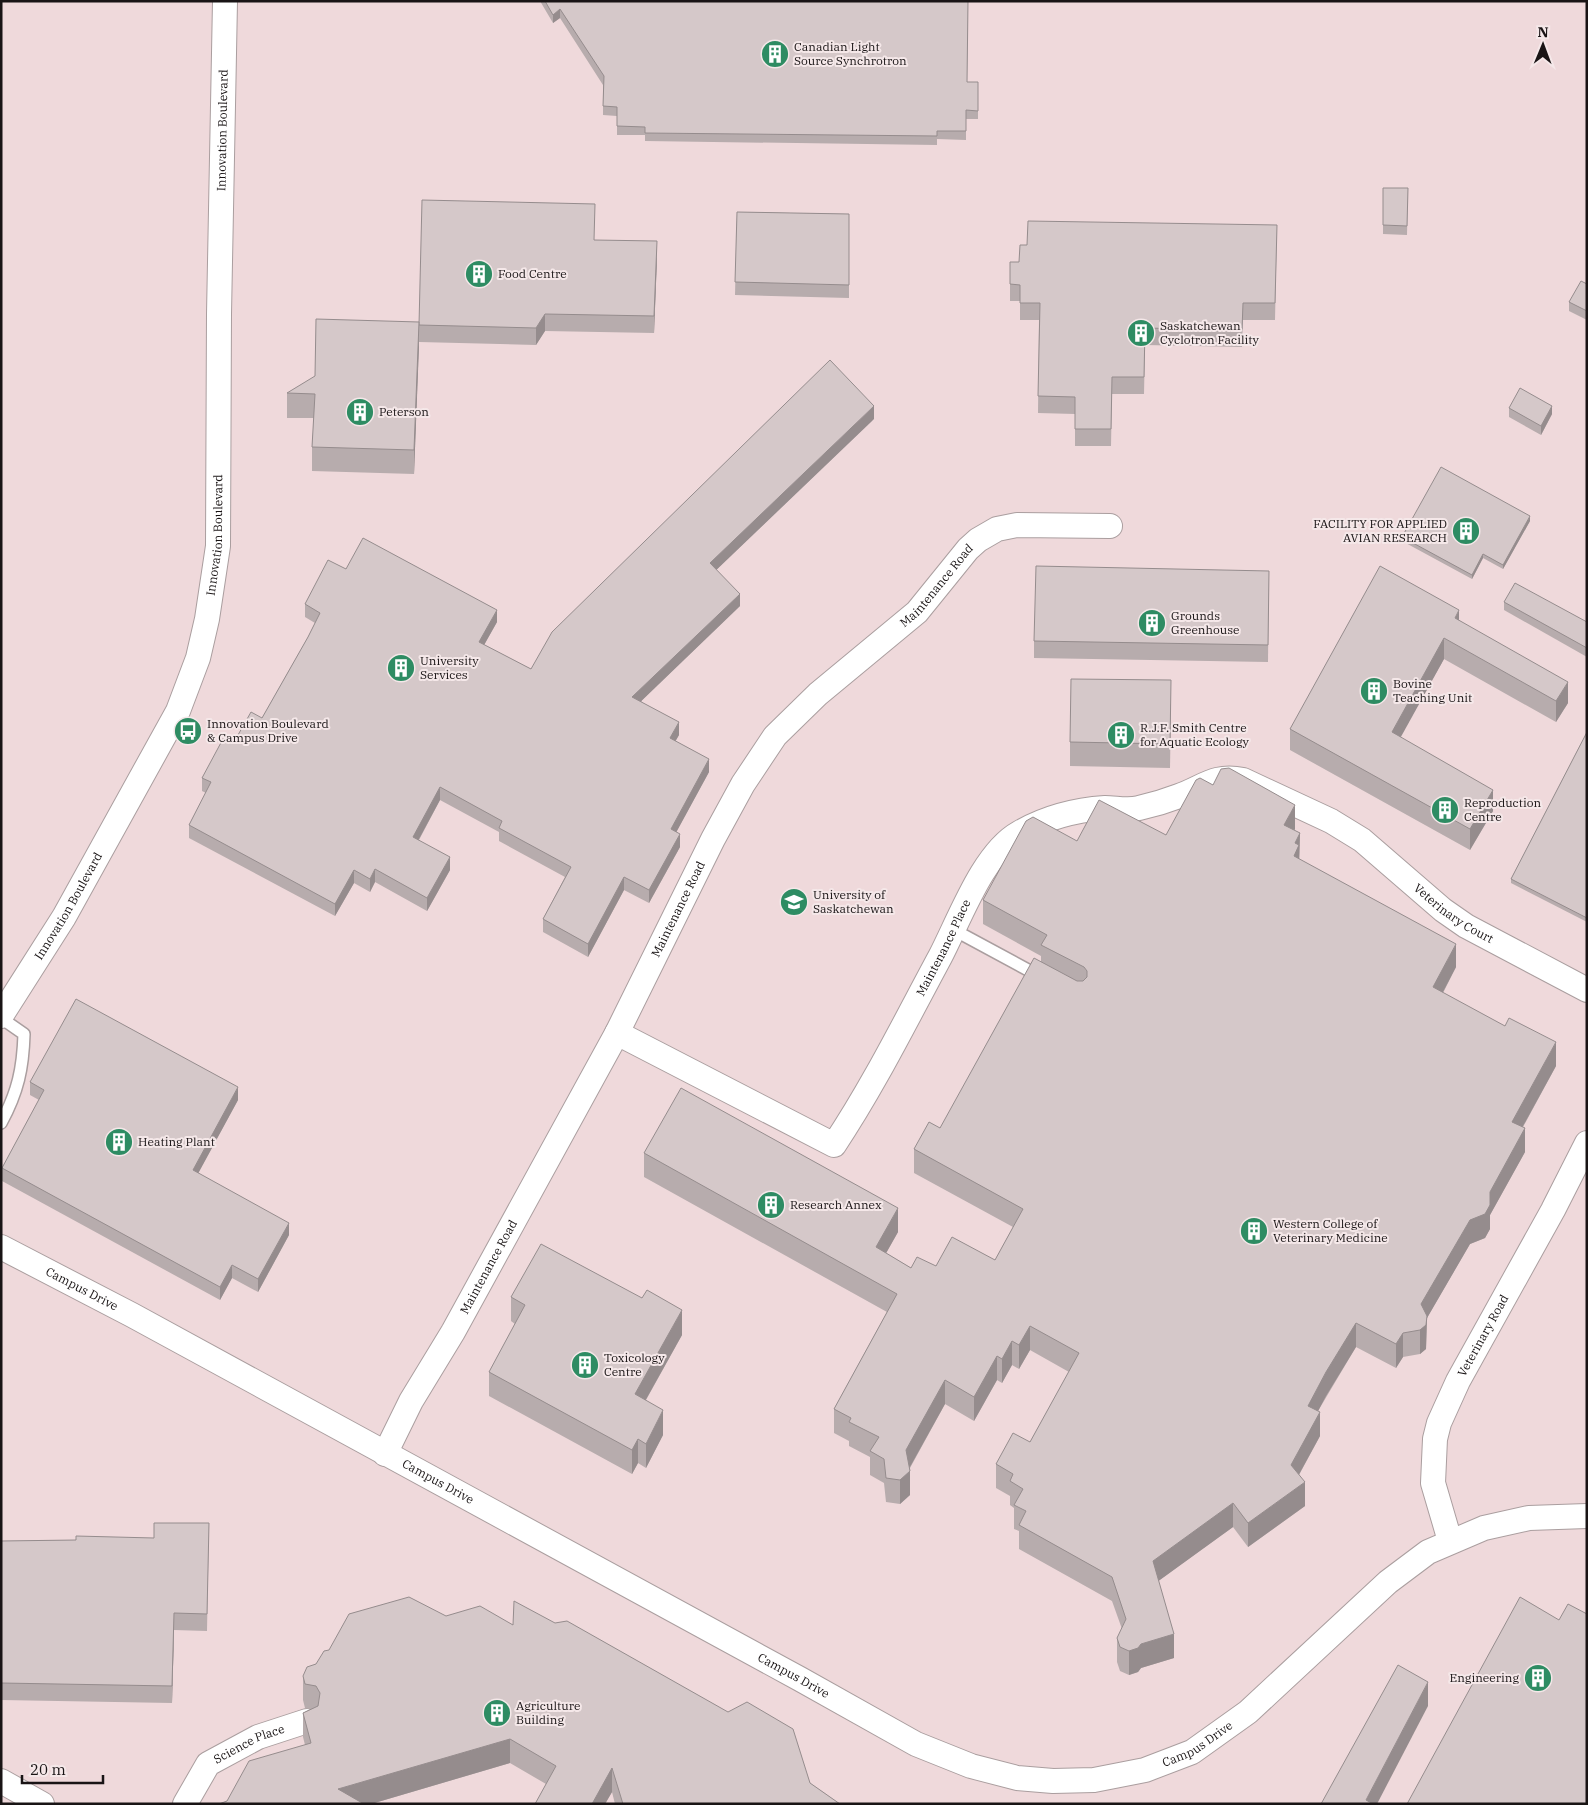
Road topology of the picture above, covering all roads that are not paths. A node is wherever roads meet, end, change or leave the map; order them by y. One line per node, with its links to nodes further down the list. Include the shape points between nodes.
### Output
1 (225, 1): 7 (street, Innovation Boulevard, via 218,546 207,619 198,658 178,711 64,917)
2 (1110, 526): 8 (street, Maintenance Road, via 1017,525 991,532 968,549 917,612 784,726 743,784 712,839)
3 (1331, 821): 4 (street, Maintenance Place, via 1243,780 1227,777 1209,781 1178,797 1136,809 1073,812 1017,834 994,857); 6 (street, Veterinary Court, via 1393,864 1443,910 1466,926)
4 (954, 930): 5 (lane); 8 (street, Maintenance Place, via 879,1071 834,1145)
5 (1055, 984)
6 (1587, 990)
7 (1, 1017): 9 (lane, via 24,1034 23,1067 14,1098)
8 (617, 1033): 12 (street, Maintenance Road, via 453,1332 411,1401)
9 (1, 1123)
10 (1587, 1143): 14 (street, Veterinary Road, via 1554,1210 1458,1381 1439,1424 1433,1483)
11 (1, 1247): 12 (street, Campus Drive)
12 (385, 1454): 14 (street, Campus Drive, via 916,1744 971,1766 1017,1778 1054,1782 1094,1780 1145,1770 1192,1752 1248,1712 1407,1566)
13 (1587, 1516): 14 (street, Campus Drive, via 1529,1518 1484,1528)
14 (1450, 1541)
15 (307, 1721): 18 (street, Science Place, via 258,1737 208,1764)
16 (1, 1781): 17 (street)
17 (42, 1804)
18 (185, 1804)

